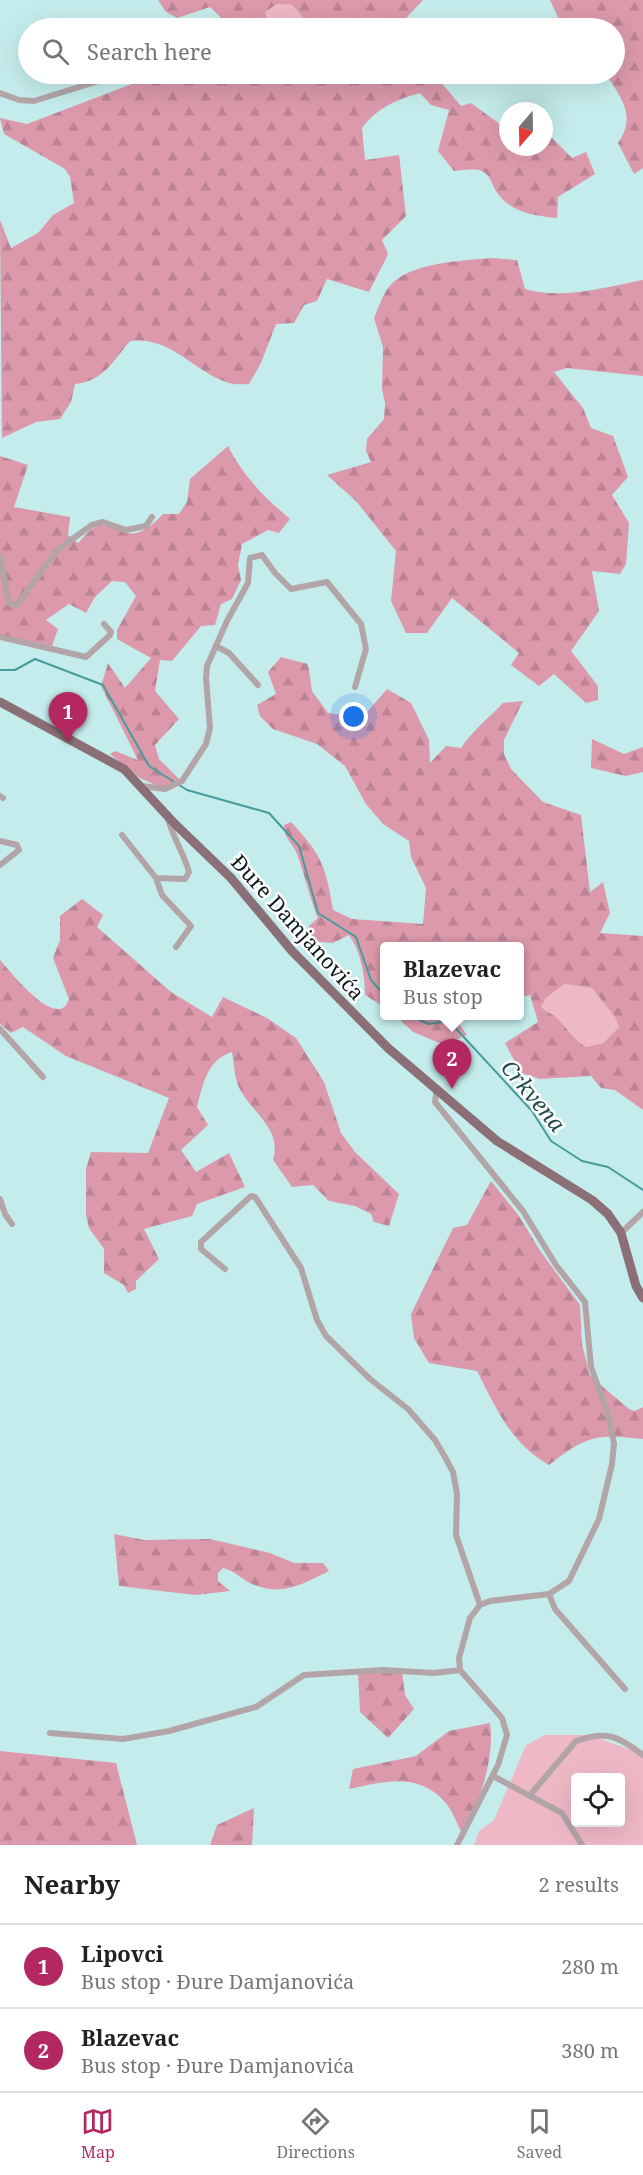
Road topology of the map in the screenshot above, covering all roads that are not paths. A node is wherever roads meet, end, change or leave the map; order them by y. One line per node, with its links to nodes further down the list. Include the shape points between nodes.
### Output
1 (89, 84): 2 (street, via 34,101)
2 (0, 93)
3 (152, 517): 4 (street, via 146,526 126,530 103,522 92,525 57,550 16,606 9,603 5,592)
4 (0, 556)
5 (104, 624): 6 (street, via 110,635 86,657)
6 (0, 637)
7 (216, 646): 8 (street, via 229,653); 9 (street, via 248,582 250,558 262,555 291,589 327,582 361,624 366,649); 11 (street, via 206,678 210,728 206,744 182,781 165,789)
8 (258, 685)
9 (355, 687)
10 (0, 702): 11 (main road, Đure Damjanovića, via 110,760)
11 (142, 786): 12 (main road, Đure Damjanovića)
12 (168, 816): 16 (street, via 188,875 183,879); 20 (main road, Đure Damjanovića, via 231,878 326,987)
13 (122, 835): 16 (street)
14 (0, 841): 15 (street, via 14,844 20,850)
15 (0, 865)
16 (156, 878): 17 (street, via 162,895 190,924)
17 (176, 947)
18 (0, 1029): 19 (street)
19 (43, 1077)
20 (436, 1088): 24 (main road, Đure Damjanovića, via 497,1141 592,1200); 27 (street, via 435,1102 524,1211 585,1302 591,1367 614,1444 612,1464 599,1519 579,1564 569,1581)
21 (0, 1199): 23 (street)
22 (643, 1212): 24 (street)
23 (12, 1224)
24 (621, 1233): 26 (main road, Đure Damjanovića)
25 (225, 1269): 28 (street, via 201,1249 201,1242 251,1196 255,1197 301,1268 326,1336 356,1367 408,1409 445,1457 457,1494 456,1535)
26 (643, 1298)
27 (549, 1594): 28 (street); 30 (street, via 555,1609)
28 (480, 1605): 29 (street, via 470,1618 459,1658)
29 (460, 1670): 31 (street, via 304,1675 256,1707 169,1731 123,1739); 33 (street, via 502,1718 507,1735)
30 (625, 1689)
31 (50, 1733)
32 (643, 1755): 34 (street, via 607,1734 584,1738 576,1741)
33 (493, 1776): 34 (street); 35 (street)
34 (530, 1795): 36 (street, via 562,1813)
35 (457, 1845)
36 (582, 1845)

